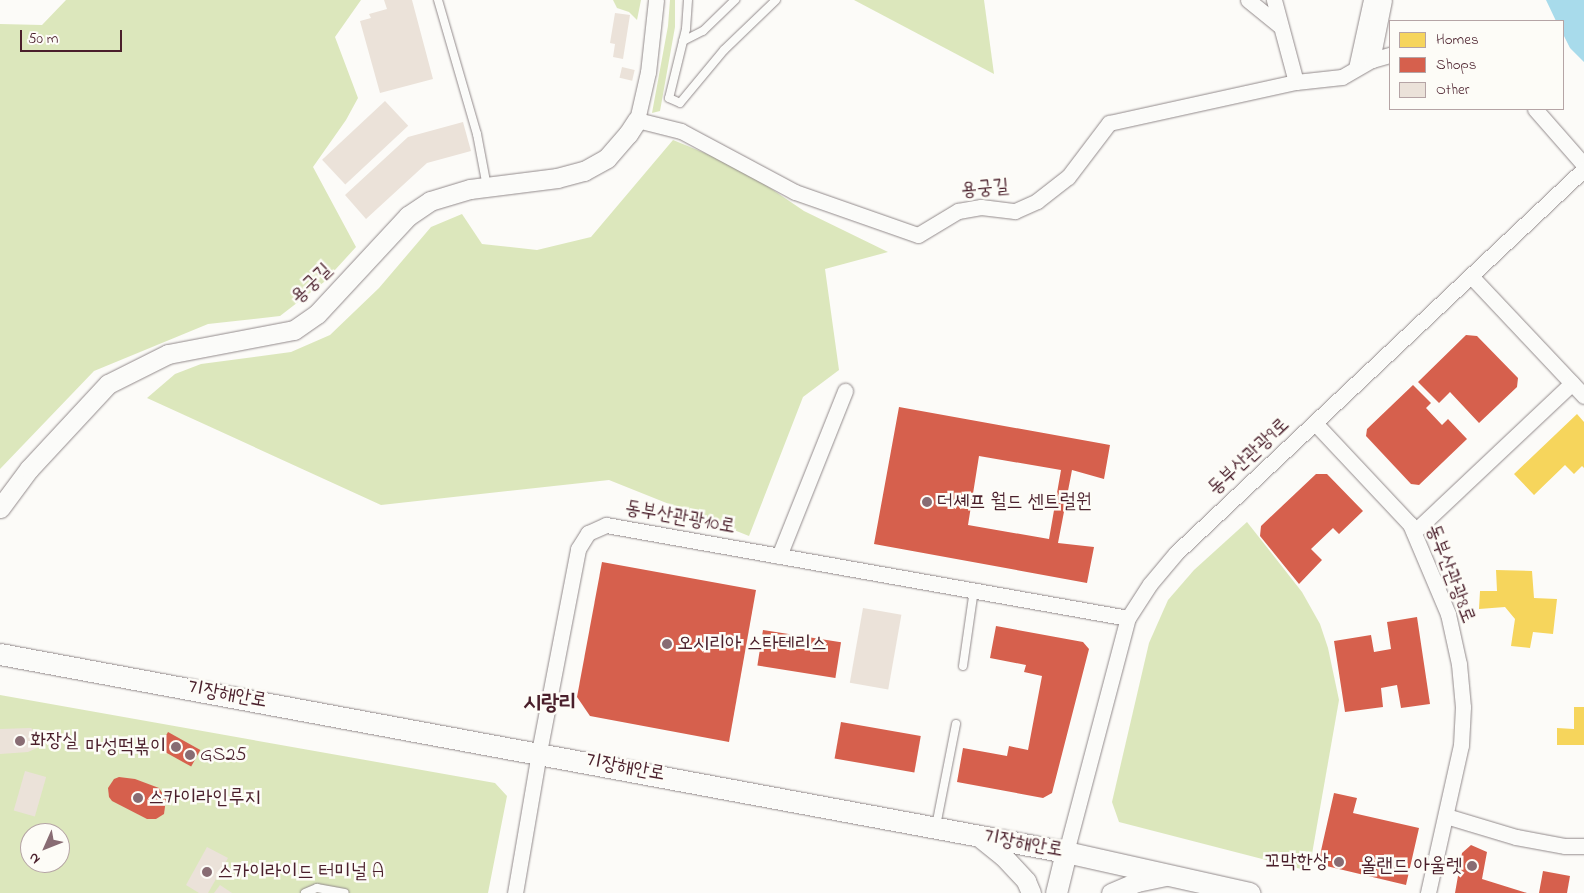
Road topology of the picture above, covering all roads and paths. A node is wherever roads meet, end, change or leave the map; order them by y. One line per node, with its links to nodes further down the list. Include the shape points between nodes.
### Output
1 (438, 0): 20 (lane, via 477,134)
2 (656, 0): 17 (street, 용궁길, via 648,72)
3 (688, 0): 11 (lane)
4 (735, 0): 11 (lane, via 703,31)
5 (776, 0): 11 (lane, via 724,50 680,104 669,98)
6 (1248, 0): 10 (street)
7 (1274, 0): 10 (street)
8 (1371, 0): 14 (street)
9 (1384, 0): 13 (street)
10 (1279, 24): 15 (street)
11 (683, 41)
12 (1389, 55): 13 (street)
13 (1372, 60): 14 (street)
14 (1356, 68): 15 (street, via 1342,77)
15 (1296, 82): 17 (street, 용궁길, via 1109,123 1068,178 1037,201 1015,211 981,207 958,211 918,235 795,192 681,131)
16 (1536, 110): 18 (street)
17 (637, 120): 20 (street, 용궁길, via 607,158 584,171)
18 (1584, 165)
19 (1584, 169): 21 (street, 동부산관광9로)
20 (487, 187): 26 (street, 용궁길, via 430,201 408,216 317,314 294,330 168,354 108,384 29,469)
21 (1471, 276): 22 (street); 25 (street, 동부산관광9로)
22 (1572, 384): 24 (street); 27 (street)
23 (846, 391): 28 (street)
24 (1584, 396)
25 (1315, 423): 27 (street, 동부산관광8로, via 1386,496); 30 (street, 동부산관광9로, via 1176,553)
26 (0, 508)
27 (1414, 532): 35 (street, 동부산관광8로, via 1448,614 1459,664 1463,707 1461,745)
28 (779, 556): 29 (street, 동부산관광10로); 34 (street, 동부산관광10로, via 606,525 588,533 578,549)
29 (974, 590): 30 (street, 동부산관광10로); 32 (lane)
30 (1128, 618): 39 (street, 동부산관광9로)
31 (0, 654): 34 (main road, 기장해안로)
32 (963, 666)
33 (956, 724): 36 (lane)
34 (539, 752): 36 (main road, 기장해안로); 43 (street, 동부산관광10로)
35 (1446, 816): 38 (street, via 1516,837); 48 (street, 동부산관광8로)
36 (936, 828): 37 (main road, 기장해안로)
37 (978, 836): 39 (main road, 기장해안로); 44 (street, via 1003,856 1026,881)
38 (1584, 846)
39 (1066, 852): 40 (main road, 기장해안로); 45 (main road)
40 (1173, 875): 46 (street, via 1137,882); 47 (main road, 기장해안로)
41 (305, 893): 42 (lane, via 317,888)
42 (345, 893)
43 (515, 893)
44 (1031, 893)
45 (1056, 893)
46 (1111, 893)
47 (1249, 893)
48 (1428, 893)

